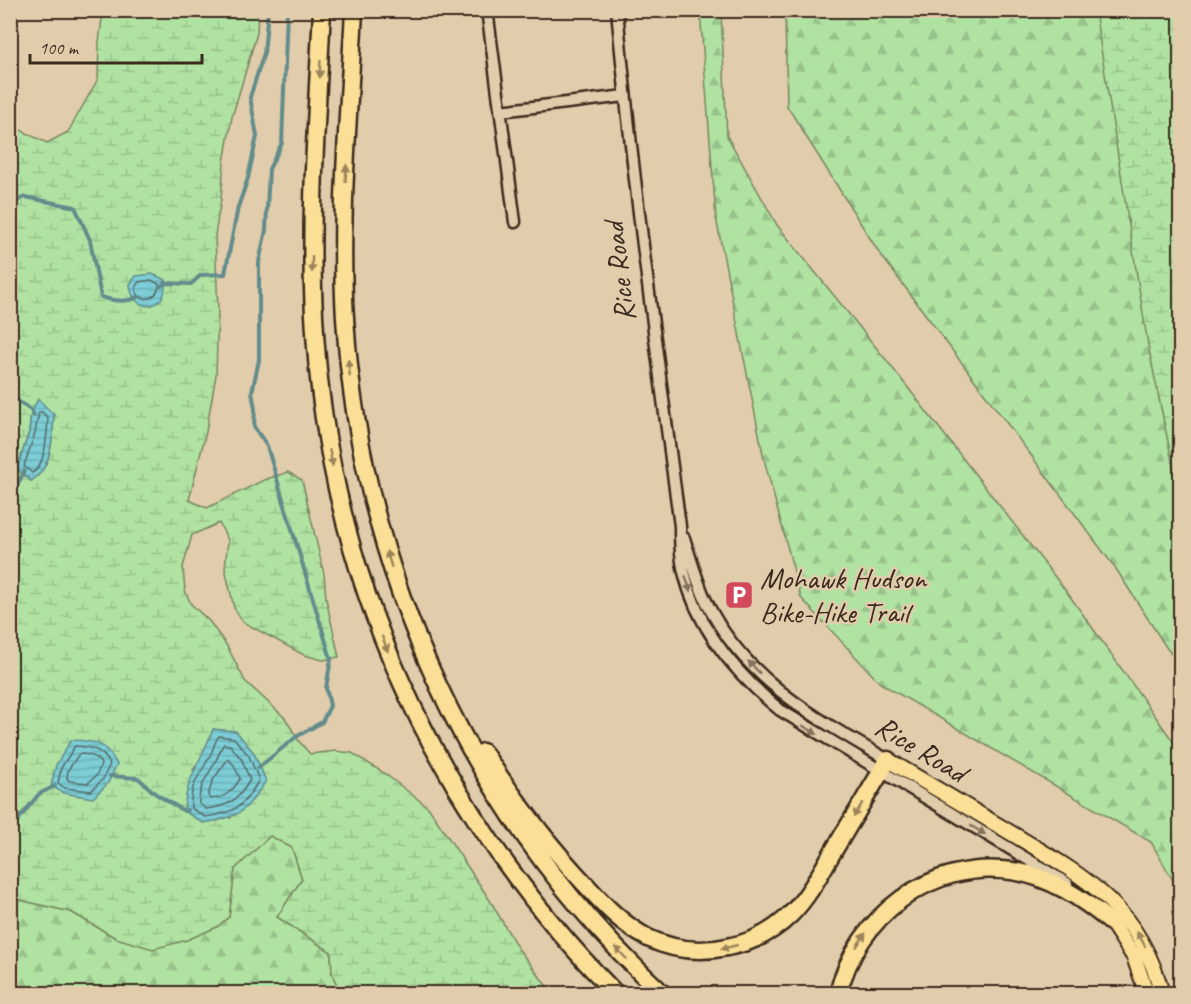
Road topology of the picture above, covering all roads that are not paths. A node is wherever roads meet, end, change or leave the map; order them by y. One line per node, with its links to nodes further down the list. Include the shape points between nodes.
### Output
1 (322, 10): 10 (highway, one-way to 10, via 312,229 314,318 323,410 346,526 375,617 420,725 478,824)
2 (354, 10): 8 (highway, one-way to 2, via 369,489 348,355 343,274)
3 (487, 10): 6 (street)
4 (617, 10): 5 (street, Rice Road)
5 (625, 96): 6 (street); 9 (street, Rice Road, via 680,526 706,602 740,654 756,670 789,700)
6 (500, 111): 7 (street)
7 (515, 222)
8 (415, 634): 9 (highway, one-way to 8, via 802,901 790,914 764,935 732,947 680,948 648,938 617,917 535,827 482,751); 14 (highway, one-way to 8, via 615,947 533,849 466,744)
9 (884, 766): 11 (street, Rice Road, one-way to 11, via 1062,880 1098,907); 17 (main road, Rice Road, one-way to 9, via 1136,931 1089,882 1050,856)
10 (549, 921): 12 (highway); 13 (highway)
11 (1112, 923): 15 (highway, one-way to 11, via 855,948 877,920 919,887 956,873 993,870 1030,875 1079,898); 16 (main road, Rice Road, via 1134,957)
12 (607, 993)
13 (616, 993)
14 (663, 993)
15 (838, 993)
16 (1147, 993)
17 (1162, 993)

